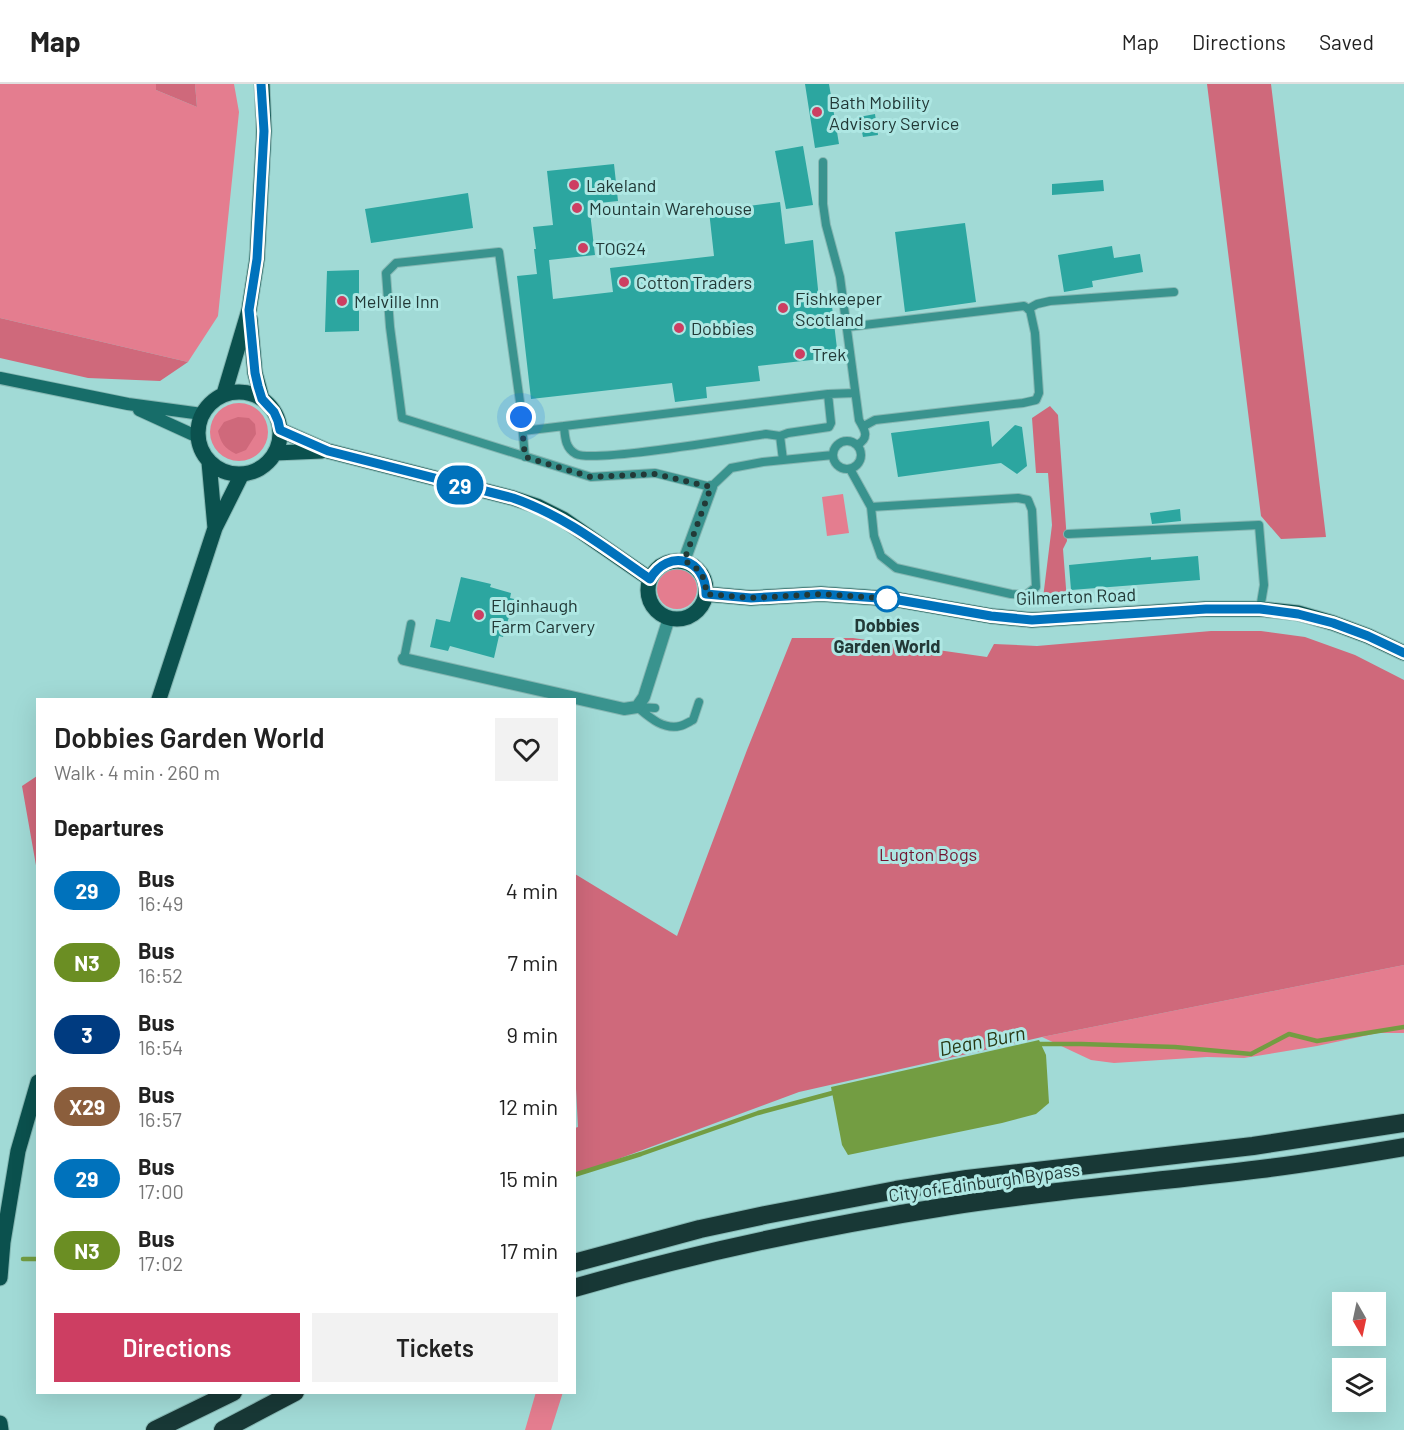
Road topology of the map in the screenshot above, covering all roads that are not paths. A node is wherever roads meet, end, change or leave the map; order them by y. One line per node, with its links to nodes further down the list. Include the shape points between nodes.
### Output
1 (261, 84): 5 (main road, via 264,131 257,259)
2 (823, 162): 6 (lane, via 825,215 840,277)
3 (1174, 292): 4 (lane, via 1050,301)
4 (1028, 309): 6 (lane, via 1024,306); 15 (lane, via 1035,333 1039,393 1036,400 875,420)
5 (249, 310): 9 (main road); 11 (main road, via 255,373)
6 (846, 327): 8 (lane)
7 (0, 378): 12 (main road)
8 (855, 393): 10 (lane); 15 (lane)
9 (224, 394): 11 (main road, via 253,393); 13 (main road)
10 (828, 394): 14 (lane); 18 (lane, via 829,428)
11 (262, 399): 16 (main road, via 274,412)
12 (128, 404): 13 (main road); 19 (main road)
13 (202, 414): 19 (main road)
14 (564, 426): 17 (lane); 18 (lane, via 566,443 579,456 766,434)
15 (864, 429): 20 (lane, via 865,438)
16 (280, 430): 21 (main road); 22 (main road)
17 (523, 431): 24 (lane); 24 (lane, via 499,252 396,264 386,273 402,418)
18 (780, 436): 25 (lane)
19 (198, 437): 26 (main road)
20 (857, 445): 23 (lane, via 844,442); 27 (lane, via 860,461)
21 (328, 451): 22 (main road); 34 (main road, via 537,506 563,519)
22 (275, 453): 28 (main road, via 261,468)
23 (833, 455): 25 (lane); 27 (lane, via 838,466)
24 (525, 457): 29 (lane, via 591,477 655,474)
25 (783, 460): 29 (lane, via 731,468)
26 (209, 462): 28 (main road, via 219,470); 31 (main road)
27 (850, 469): 30 (lane)
28 (242, 474): 31 (main road)
29 (711, 487): 33 (street)
30 (871, 507): 30 (lane, via 881,555 896,568 1011,594 1026,595 1036,587 1032,510 1028,500)
31 (215, 528): 41 (main road)
32 (1068, 534): 36 (lane, via 1259,525 1264,585)
33 (684, 561): 34 (main road, via 660,566); 35 (main road, via 704,577)
34 (650, 579): 37 (main road, via 649,598)
35 (706, 594): 36 (main road, Gilmerton Road, via 751,598 821,594 893,599 1032,620); 37 (main road, via 689,617)
36 (1260, 609): 39 (main road, Gilmerton Road, via 1333,623)
37 (669, 618): 45 (street, via 644,697)
38 (411, 624): 40 (lane)
39 (1404, 653)
40 (404, 659): 43 (street)
41 (159, 698)
42 (576, 698): 45 (street, via 624,709)
43 (576, 698)
44 (699, 702): 45 (lane, via 693,720 680,726 665,726)
45 (637, 707): 46 (lane)
46 (655, 708)
47 (36, 1089): 51 (main road, via 18,1151)
48 (1404, 1123): 50 (highway, City of Edinburgh Bypass, via 1253,1146 967,1179 765,1215)
49 (1404, 1147): 52 (highway, City of Edinburgh Bypass, via 882,1217 702,1254)
50 (576, 1262)
51 (0, 1278)
52 (576, 1287)
53 (229, 1394): 57 (highway)
54 (291, 1394): 58 (highway)
55 (0, 1423): 56 (main road)
56 (1, 1430)
57 (155, 1430)
58 (223, 1430)

